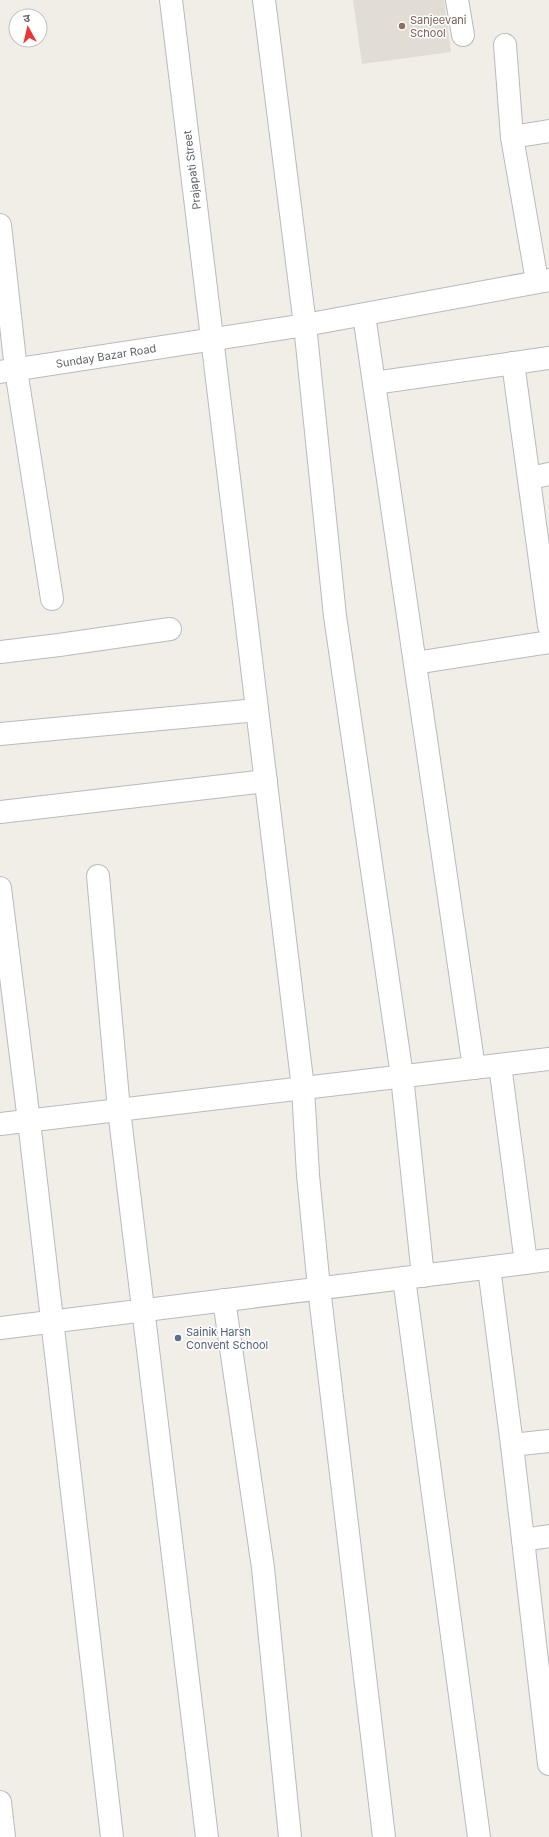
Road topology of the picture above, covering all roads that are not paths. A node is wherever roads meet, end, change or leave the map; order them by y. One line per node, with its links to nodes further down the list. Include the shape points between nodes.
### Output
1 (171, 0): 12 (street, Prajapati Street)
2 (264, 0): 11 (street)
3 (457, 0): 4 (street)
4 (463, 35)
5 (505, 45): 7 (street)
6 (549, 131): 7 (street)
7 (512, 137): 9 (street)
8 (0, 225): 15 (street)
9 (543, 281): 10 (street, Sunday Bazar Road)
10 (364, 315): 11 (street, Sunday Bazar Road); 16 (street)
11 (305, 325): 12 (street, Sunday Bazar Road); 34 (street, via 335,616)
12 (213, 340): 15 (street, Sunday Bazar Road); 25 (street, Prajapati Street)
13 (549, 358): 14 (street)
14 (514, 363): 16 (street); 17 (street)
15 (8, 371): 19 (street)
16 (374, 383): 24 (street)
17 (539, 476): 18 (street)
18 (544, 550): 20 (street)
19 (52, 599)
20 (549, 626)
21 (170, 629): 23 (street)
22 (549, 642): 24 (street)
23 (0, 652)
24 (415, 663): 33 (street)
25 (257, 710): 26 (street); 27 (street, Prajapati Street)
26 (0, 734)
27 (266, 781): 28 (street); 35 (street, Prajapati Street)
28 (0, 812)
29 (98, 876): 36 (street)
30 (0, 888): 37 (street)
31 (549, 1059): 32 (street)
32 (500, 1065): 33 (street); 40 (street)
33 (474, 1068): 34 (street)
34 (402, 1076): 35 (street); 42 (street)
35 (302, 1088): 36 (street); 43 (street, Prajapati Street)
36 (119, 1110): 37 (street); 45 (street)
37 (29, 1120): 38 (street); 46 (street)
38 (0, 1124)
39 (549, 1260): 40 (street)
40 (526, 1263): 41 (street)
41 (489, 1268): 42 (street); 49 (street)
42 (413, 1277): 43 (street); 60 (street)
43 (320, 1288): 44 (street); 59 (street, Prajapati Street)
44 (224, 1300): 45 (street); 58 (street, via 263,1568)
45 (144, 1310): 46 (street); 57 (street)
46 (52, 1321): 47 (street); 56 (street)
47 (0, 1328)
48 (549, 1442): 49 (street)
49 (512, 1445): 51 (street)
50 (549, 1536): 51 (street)
51 (523, 1540): 52 (street)
52 (543, 1658): 53 (street)
53 (549, 1764)
54 (0, 1802): 55 (street)
55 (4, 1837)
56 (112, 1837)
57 (207, 1837)
58 (290, 1837)
59 (384, 1837)
60 (478, 1837)

